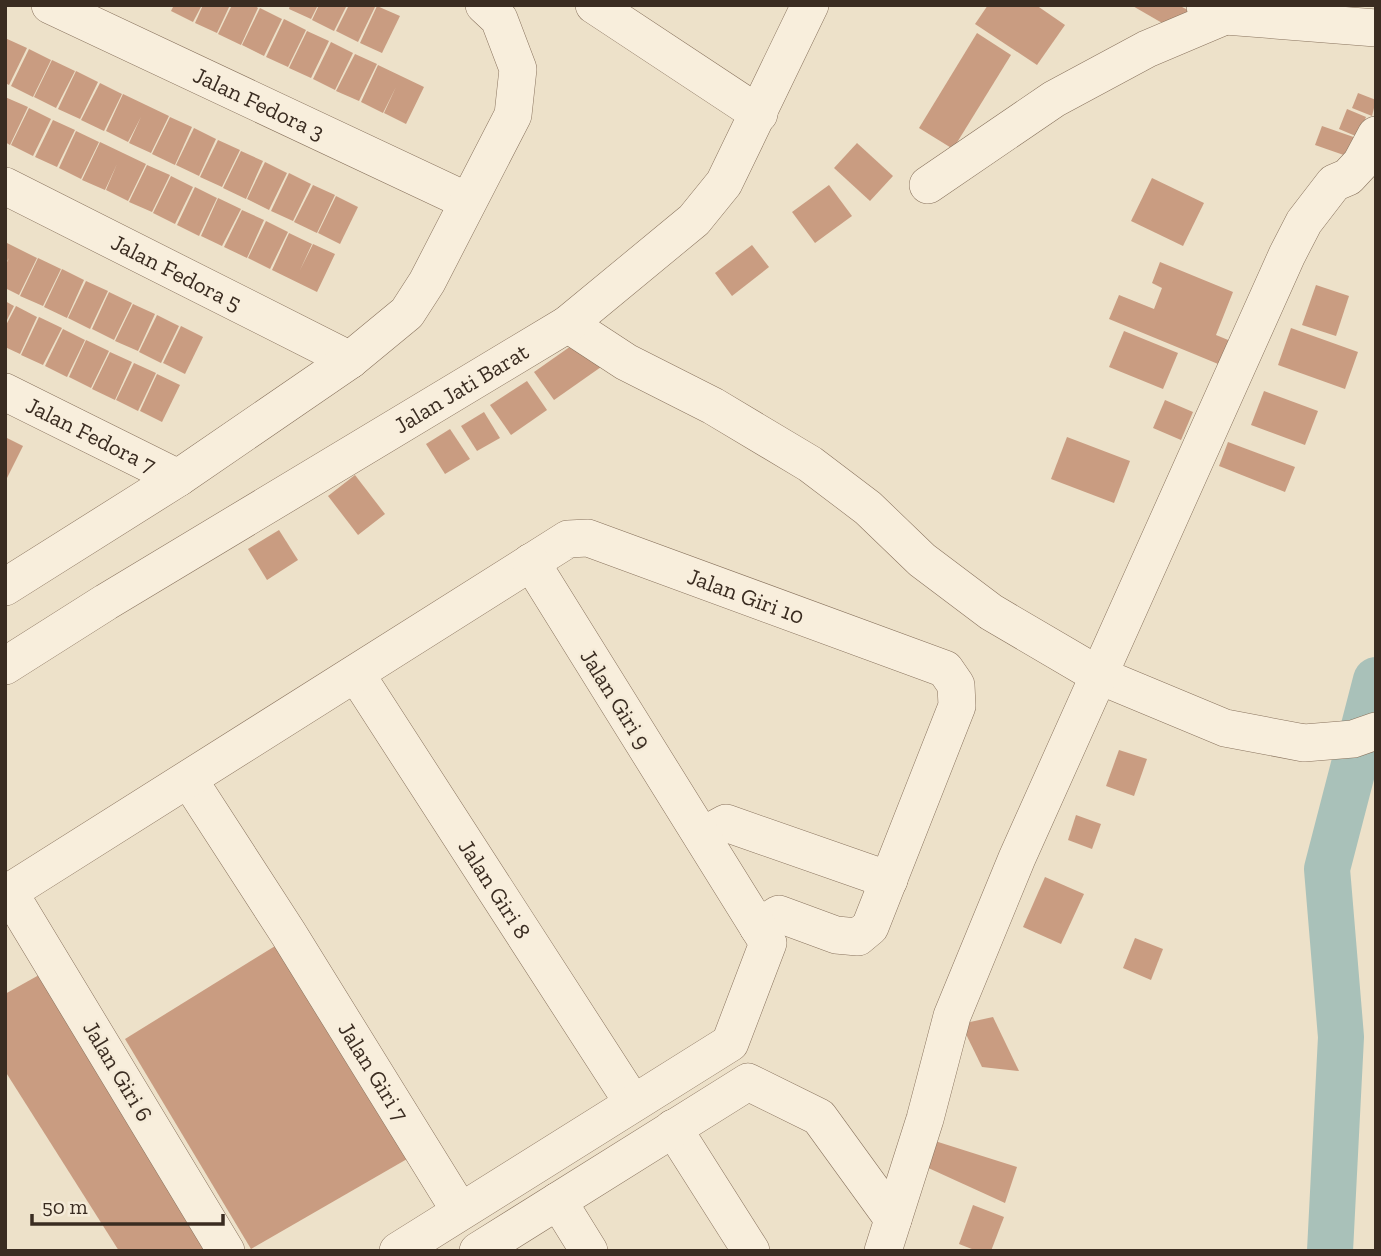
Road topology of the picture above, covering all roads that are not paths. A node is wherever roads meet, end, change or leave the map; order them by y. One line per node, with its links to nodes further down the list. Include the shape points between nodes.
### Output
1 (50, 5): 11 (street, Jalan Fedora 3)
2 (593, 5): 7 (street)
3 (810, 5): 7 (street, Jalan Jati Barat)
4 (1214, 11): 6 (street); 9 (street, via 1054,99)
5 (492, 12): 11 (street, via 518,69 513,115)
6 (1376, 27)
7 (759, 114): 12 (street, Jalan Jati Barat, via 724,183 694,220)
8 (1376, 135): 20 (street, via 1361,163 1348,177 1334,183 1304,222)
9 (928, 185)
10 (5, 186): 13 (street, Jalan Fedora 5)
11 (467, 201): 13 (street, via 407,313)
12 (568, 324): 18 (street, Jalan Jati Barat); 20 (street, via 626,362 713,406 810,464 991,612)
13 (350, 360): 15 (street)
14 (5, 392): 15 (street, Jalan Fedora 7)
15 (178, 478): 17 (street)
16 (531, 562): 19 (street, Jalan Giri 10); 23 (street, Jalan Giri 9); 24 (street, Jalan Giri 10, via 568,539 588,538 945,669 956,685 957,705)
17 (5, 587)
18 (5, 666)
19 (356, 674): 22 (street, Jalan Giri 10); 27 (street, Jalan Giri 8)
20 (1100, 676): 21 (street, via 1225,728 1304,743); 31 (street, via 952,1016)
21 (1364, 735)
22 (188, 780): 25 (street, Jalan Giri 10); 30 (street, Jalan Giri 7)
23 (702, 836): 24 (street, via 726,823); 26 (street, Jalan Giri 9)
24 (889, 880): 26 (street, via 870,927 858,937 836,935 779,914)
25 (9, 892): 32 (street, Jalan Giri 6)
26 (763, 935): 27 (street, via 730,1043)
27 (633, 1103): 30 (street)
28 (673, 1128): 29 (street); 31 (street, via 748,1082 820,1116); 36 (street)
29 (558, 1201): 34 (street); 35 (street)
30 (460, 1211): 33 (street)
31 (888, 1235)
32 (226, 1251)
33 (398, 1251)
34 (478, 1251)
35 (589, 1251)
36 (751, 1251)

